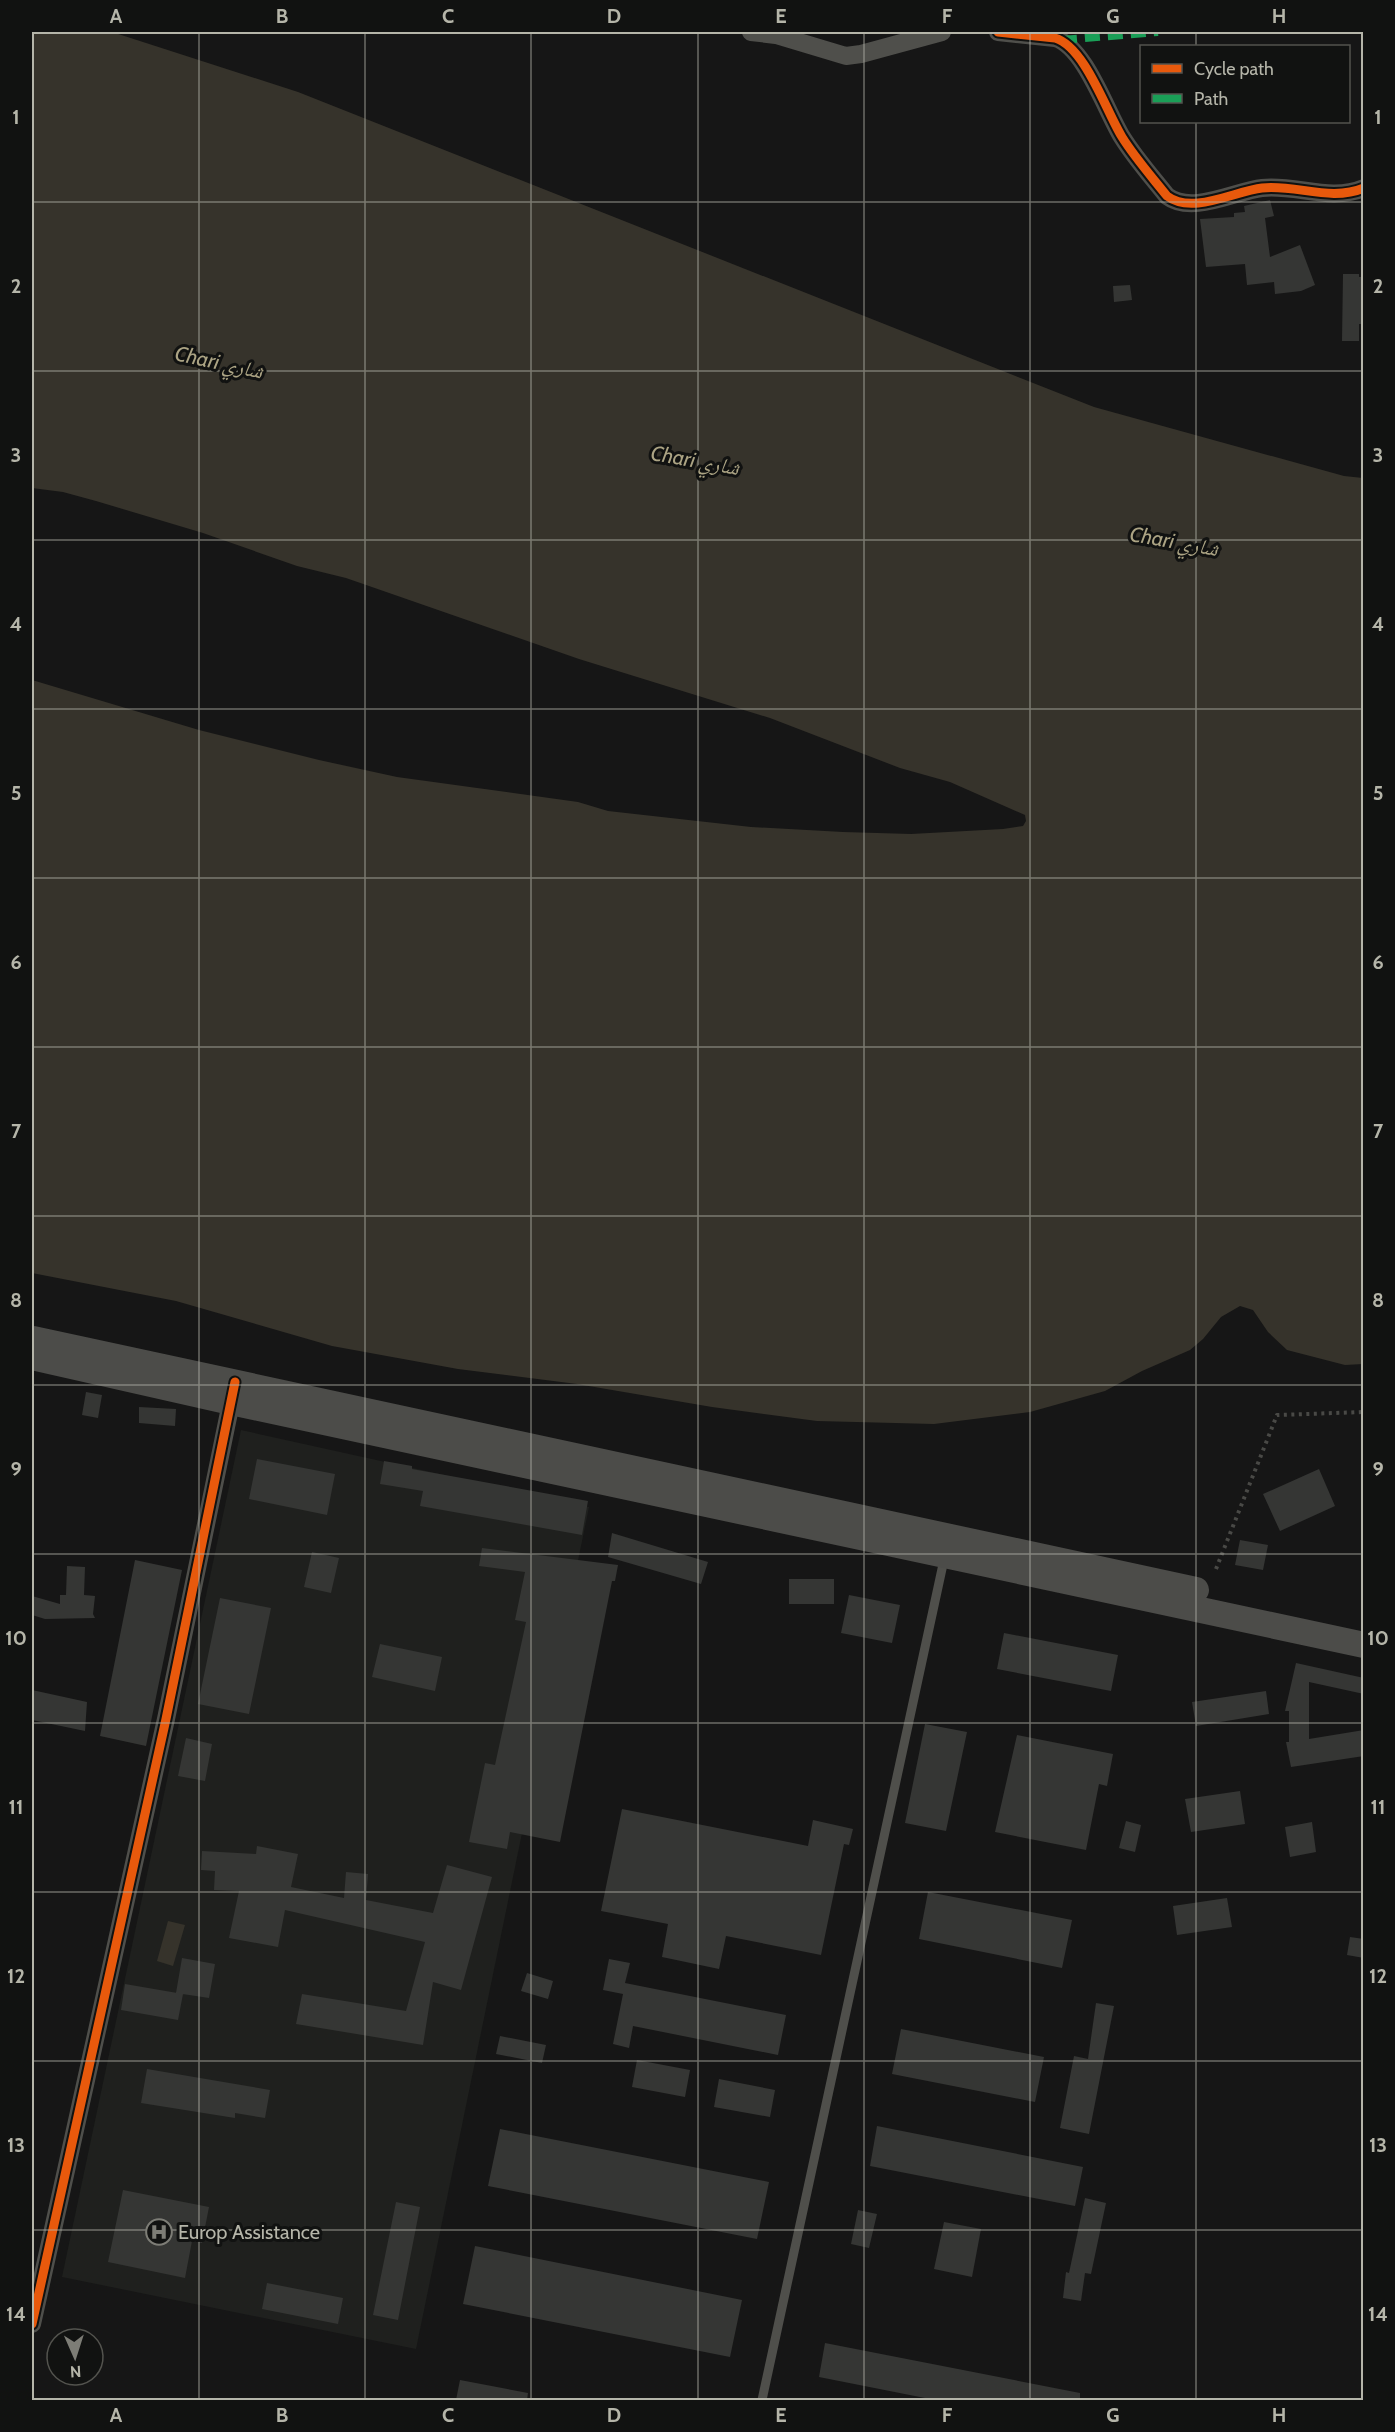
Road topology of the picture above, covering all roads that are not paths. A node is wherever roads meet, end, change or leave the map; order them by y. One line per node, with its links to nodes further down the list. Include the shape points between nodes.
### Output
1 (751, 32): 2 (street, via 776,35 846,56)
2 (942, 32)
3 (998, 32): 4 (street, via 1055,38 1070,47 1091,75 1122,137 1174,201 1194,203 1278,186 1336,195)
4 (1364, 188)
5 (32, 1339): 7 (main road)
6 (32, 1357): 7 (main road)
7 (233, 1392): 8 (main road); 11 (street, via 166,1719)
8 (947, 1546): 9 (main road); 10 (main road); 12 (lane)
9 (1364, 1627)
10 (1364, 1645)
11 (32, 2324)
12 (762, 2400)

